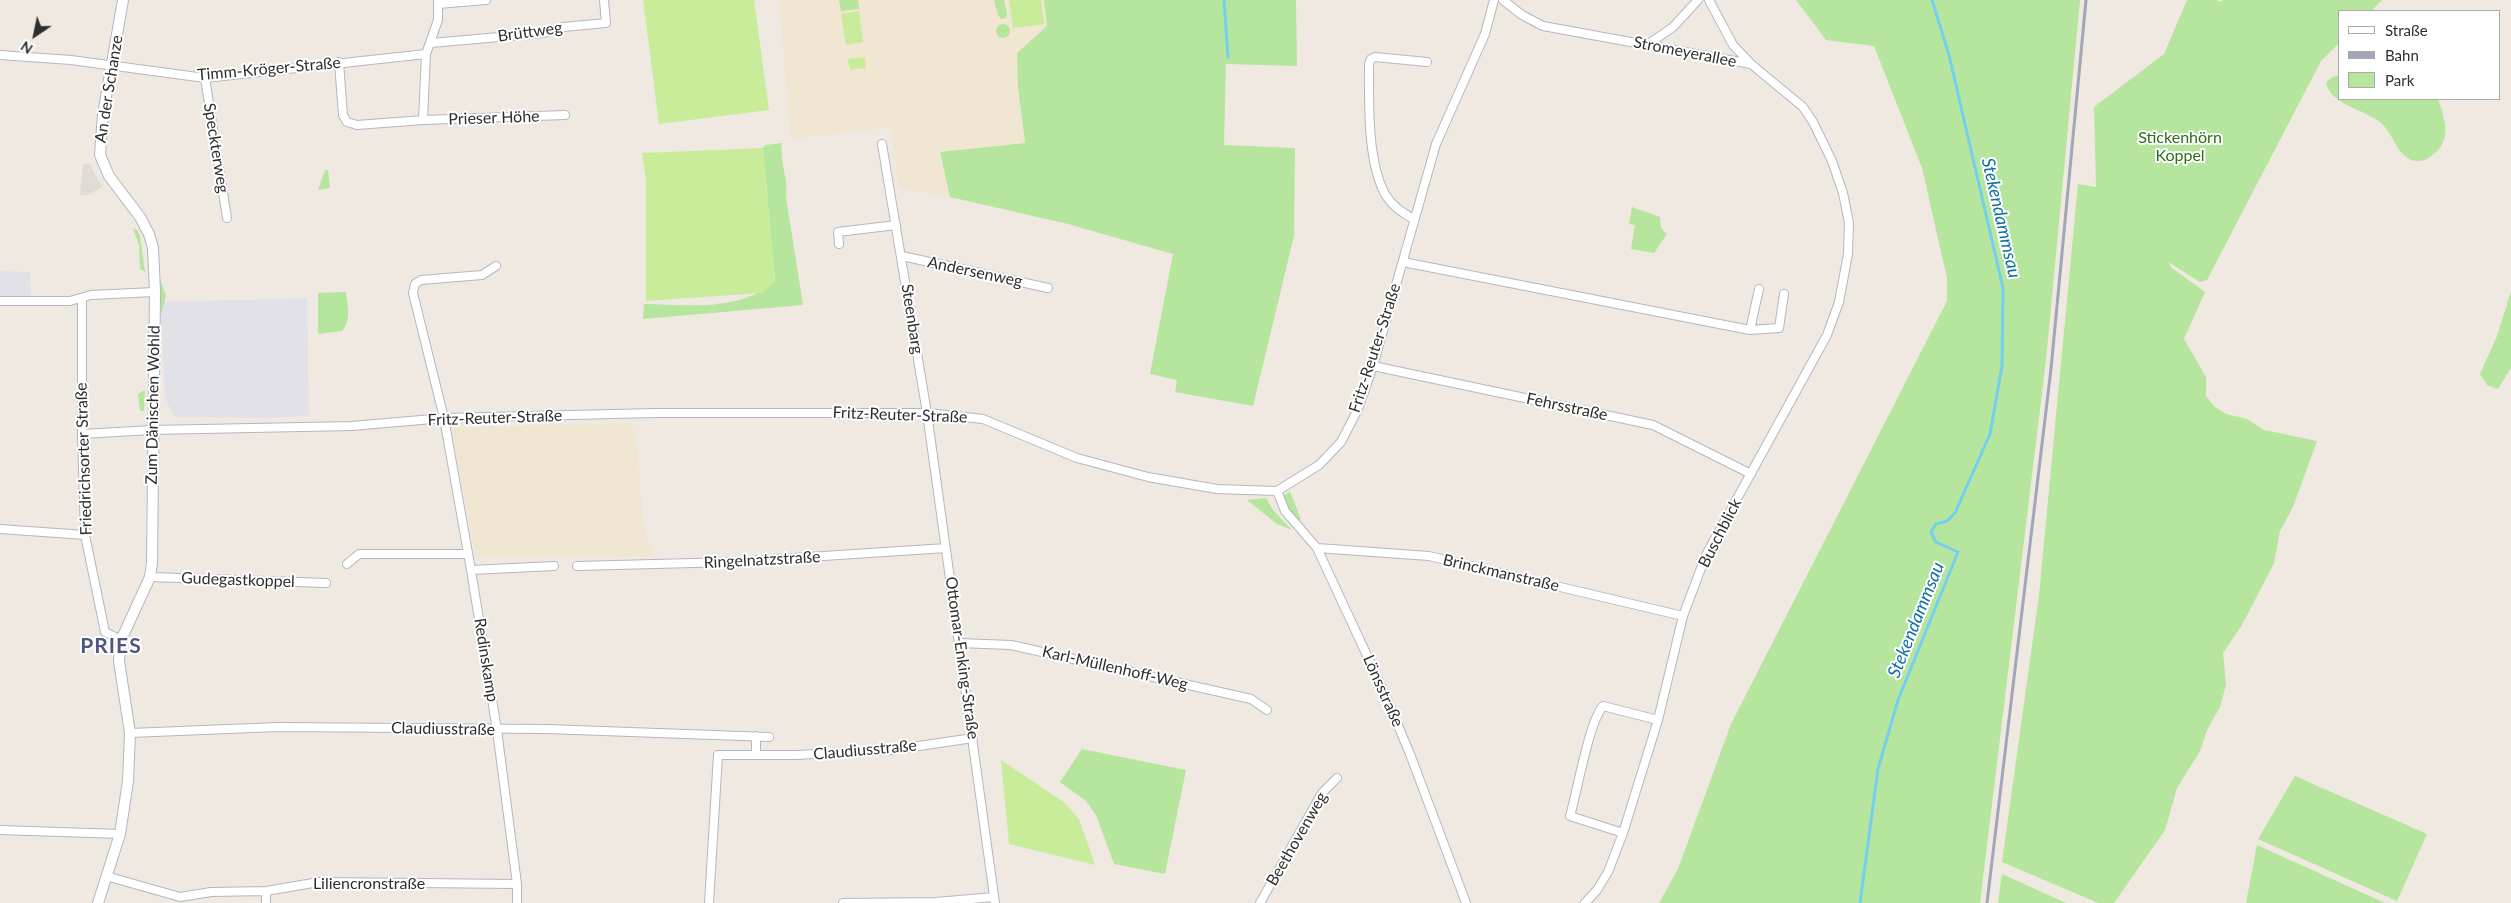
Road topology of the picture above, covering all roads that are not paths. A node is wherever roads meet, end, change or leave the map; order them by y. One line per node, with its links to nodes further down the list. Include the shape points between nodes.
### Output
1 (122, 0): 16 (street, An der Schanze)
2 (486, 0): 8 (street)
3 (604, 0): 9 (street, Brüttweg, via 606,22 563,27 544,33)
4 (1494, 0): 23 (street, Fritz-Reuter-Straße, via 1485,34 1436,144)
5 (1503, 0): 10 (street, Stromeyerallee, via 1543,26)
6 (1698, 0): 10 (street, via 1673,27)
7 (1709, 0): 15 (street, via 1733,45)
8 (438, 2): 9 (street, via 438,20)
9 (431, 43): 11 (street)
10 (1647, 45): 15 (street, Stromeyerallee)
11 (426, 54): 13 (street, Timm-Kröger-Straße); 19 (street)
12 (0, 55): 16 (street, Timm-Kröger-Straße)
13 (339, 62): 17 (street, Timm-Kröger-Straße); 19 (street, Prieser Höhe, via 343,115 347,122 356,126)
14 (1427, 62): 23 (street, via 1375,58 1369,64 1370,119 1377,171 1385,193 1398,210)
15 (1752, 64): 36 (street, Stromeyerallee, via 1803,107 1814,122 1843,193 1848,222 1848,254 1839,302 1827,335)
16 (112, 66): 17 (street, Timm-Kröger-Straße); 21 (street, An der Schanze, via 99,145)
17 (205, 78): 22 (street, Speckterweg)
18 (565, 115): 19 (street, Prieser Höhe)
19 (423, 120)
20 (882, 144): 24 (street, Steenbarg)
21 (109, 176): 31 (street, Zum Dänischen Wohld, via 149,234 153,248)
22 (226, 218)
23 (1414, 219): 27 (street, Fritz-Reuter-Straße)
24 (896, 225): 25 (street, via 838,232); 26 (street, Steenbarg)
25 (839, 244)
26 (902, 256): 29 (street, Andersenweg); 38 (street, Steenbarg)
27 (1403, 262): 35 (street); 37 (street, Fritz-Reuter-Straße)
28 (496, 266): 39 (street, Redinskamp, via 482,275 430,278 413,288)
29 (1048, 288)
30 (1759, 289): 35 (street)
31 (155, 292): 33 (street); 40 (street, Zum Dänischen Wohld)
32 (1784, 294): 35 (street, via 1779,328)
33 (82, 298): 34 (street, via 70,301); 41 (street, Friedrichsorter Straße)
34 (0, 301)
35 (1750, 330)
36 (1813, 359): 42 (street, Buschblick)
37 (1373, 366): 42 (street, Fehrsstraße, via 1653,425); 43 (street, Fritz-Reuter-Straße, via 1358,409 1341,442 1320,465)
38 (927, 413): 39 (street, Fritz-Reuter-Straße, via 656,413); 43 (street, Fritz-Reuter-Straße, via 983,419 1077,458 1148,477 1217,489); 46 (street, Ottomar-Enking-Straße)
39 (444, 418): 40 (street, Fritz-Reuter-Straße, via 352,426); 48 (street, Redinskamp)
40 (152, 430): 41 (street, Fritz-Reuter-Straße); 53 (street, Zum Dänischen Wohld)
41 (82, 434): 45 (street, Friedrichsorter Straße)
42 (1751, 474): 55 (street, Buschblick, via 1706,555)
43 (1277, 491): 47 (street, Lönsstraße, via 1285,511)
44 (0, 529): 45 (street)
45 (85, 534): 56 (street, Friedrichsorter Straße, via 105,632)
46 (946, 548): 51 (street, Ringelnatzstraße, via 732,562); 57 (street, Ottomar-Enking-Straße)
47 (1316, 548): 55 (street, Brinckmanstraße, via 1430,556); 80 (street, Lönsstraße, via 1387,699)
48 (468, 554): 49 (street, via 359,554); 52 (street, Redinskamp)
49 (347, 564)
50 (554, 566): 52 (street)
51 (577, 566)
52 (471, 570): 60 (street, Redinskamp)
53 (150, 577): 54 (street, Gudegastkoppel); 56 (street, Zum Dänischen Wohld)
54 (326, 583)
55 (1683, 616): 59 (street, Buschblick)
56 (121, 640): 61 (street, via 118,661)
57 (959, 643): 58 (street, Karl-Müllenhoff-Weg, via 1011,645 1252,699); 64 (street, Ottomar-Enking-Straße)
58 (1267, 710)
59 (1658, 720): 68 (street, Buschblick); 68 (street, via 1603,706 1596,718 1570,816)
60 (497, 730): 61 (street, Claudiusstraße, via 277,727); 62 (street, Claudiusstraße); 71 (street, Redinskamp)
61 (130, 734): 69 (street, via 128,781)
62 (756, 736): 63 (street, Claudiusstraße); 65 (street)
63 (769, 737)
64 (973, 738): 65 (street, Claudiusstraße, via 892,750); 73 (street, Ottomar-Enking-Straße)
65 (756, 755): 77 (street, Claudiusstraße, via 718,754)
66 (1337, 778): 79 (street, Beethovenweg, via 1322,793)
67 (0, 830): 69 (street)
68 (1623, 833): 81 (street, Buschblick, via 1608,872)
69 (120, 834): 70 (street)
70 (106, 876): 72 (street, Liliencronstraße, via 180,897 212,892); 74 (street)
71 (517, 884): 72 (street, Liliencronstraße, via 319,882); 76 (street, Redinskamp)
72 (266, 891): 75 (street)
73 (994, 900): 78 (street)
74 (98, 903)
75 (266, 903)
76 (517, 903)
77 (709, 903)
78 (843, 903)
79 (1260, 903)
80 (1466, 903)
81 (1585, 903)

